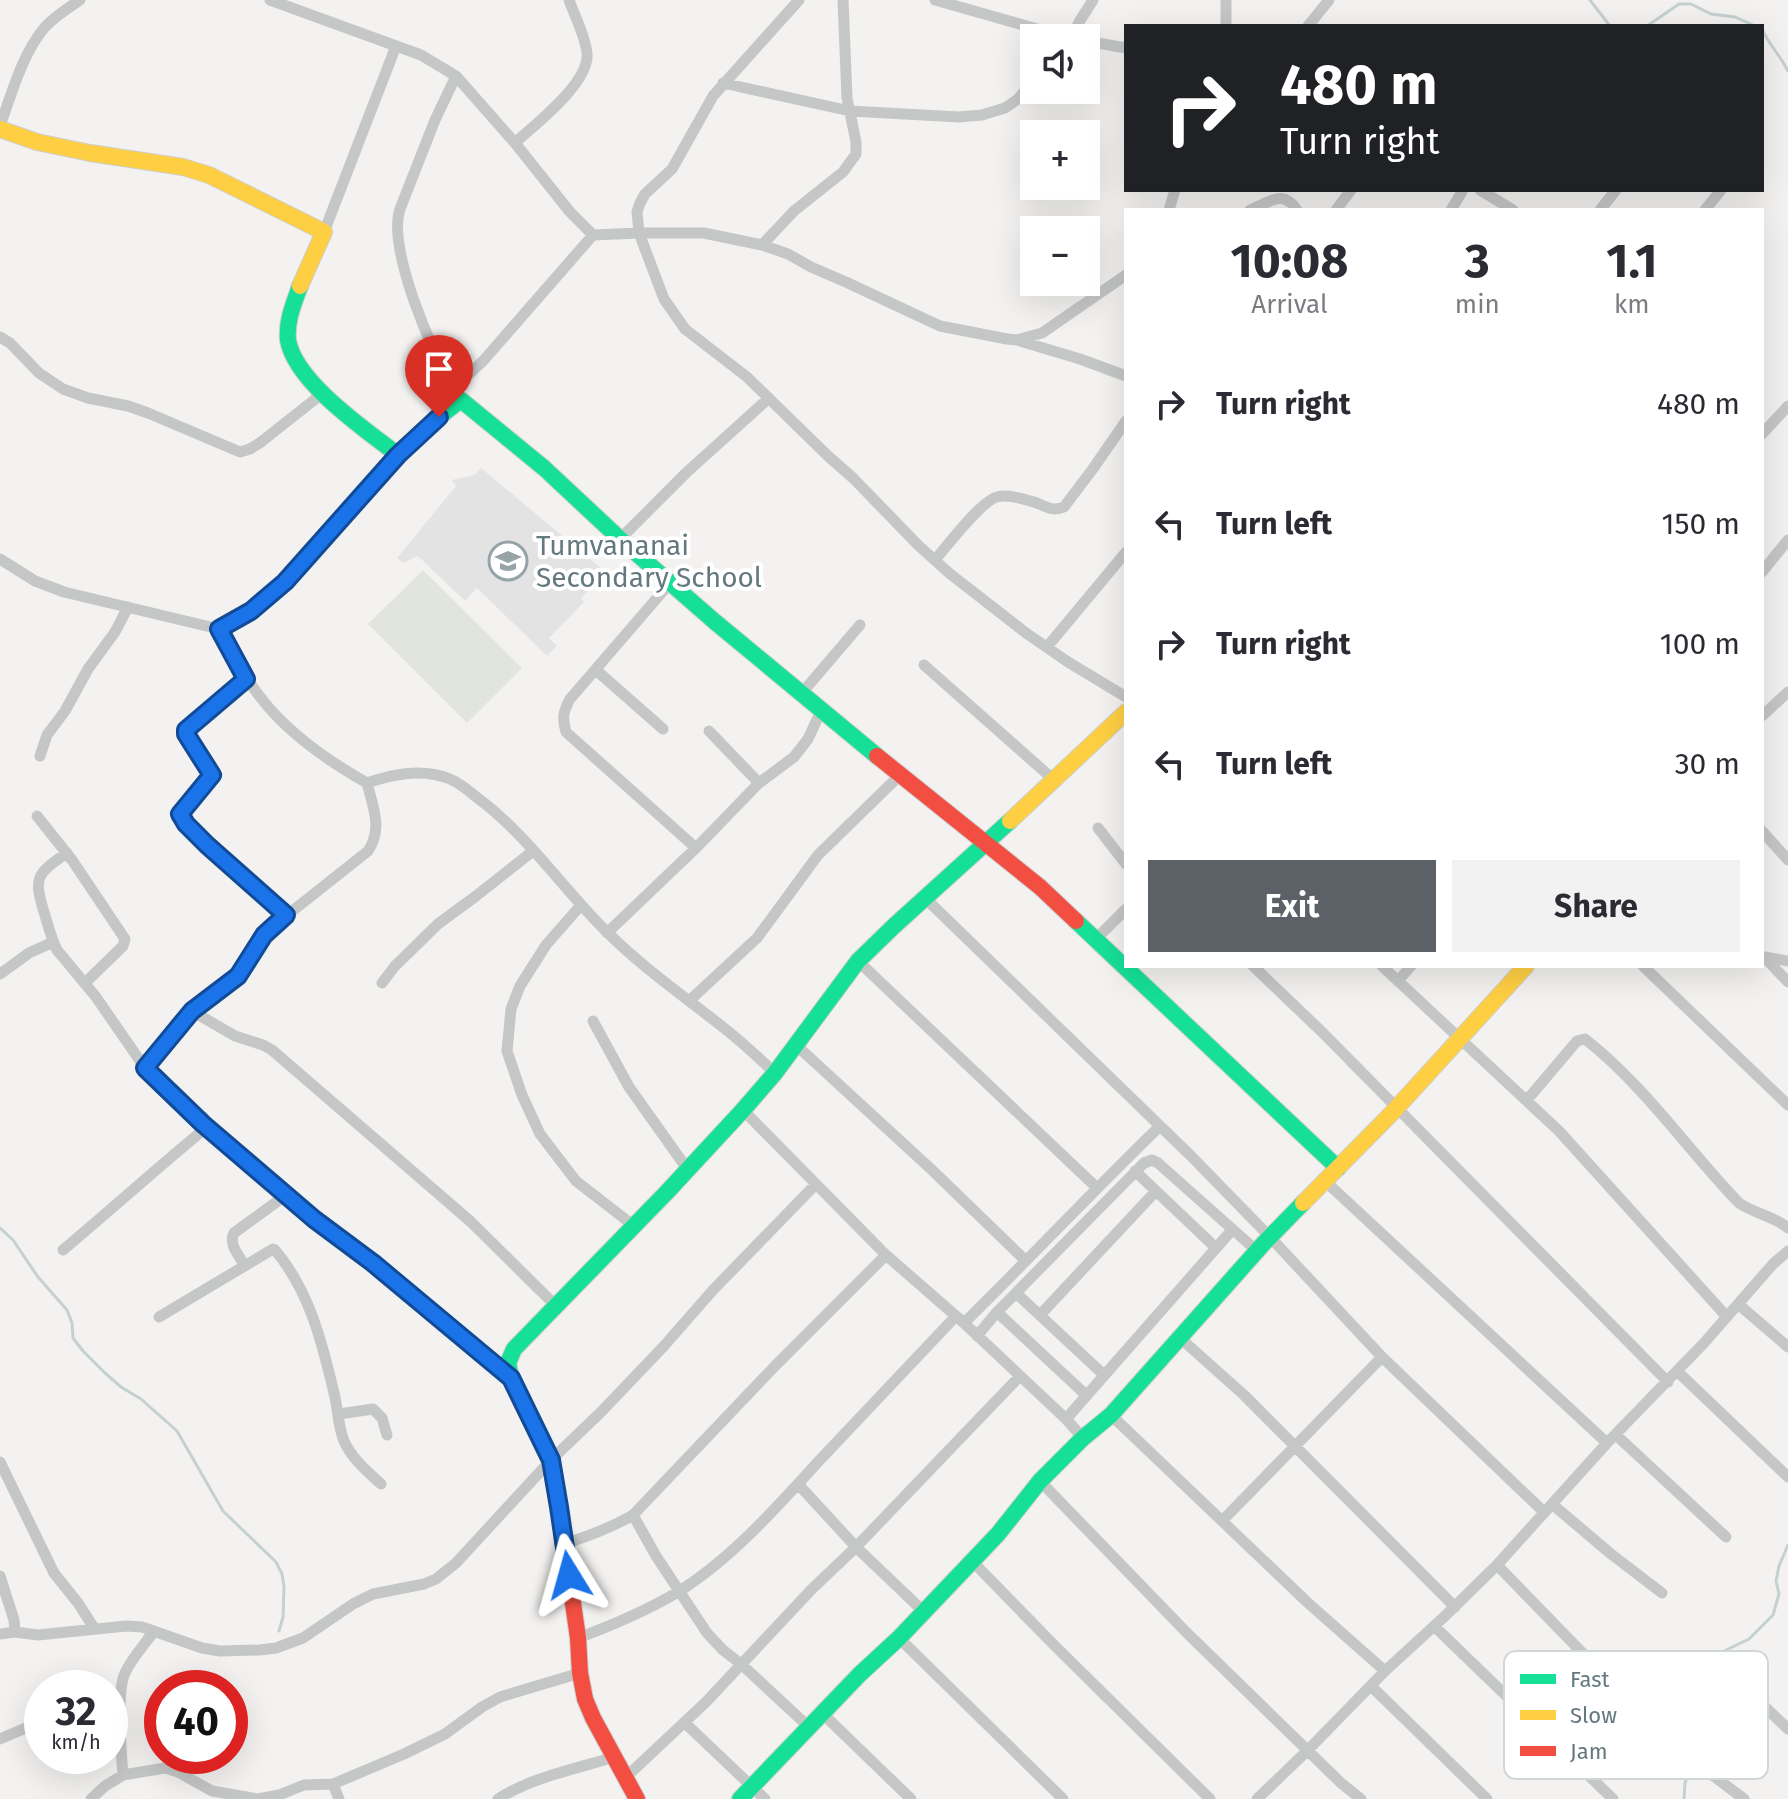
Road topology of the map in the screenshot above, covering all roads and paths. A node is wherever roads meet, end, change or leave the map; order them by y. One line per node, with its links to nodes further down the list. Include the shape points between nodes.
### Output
1 (80, 0): 21 (street, via 58,14 33,45)
2 (270, 0): 15 (street)
3 (569, 0): 22 (street, via 587,62 571,90)
4 (799, 0): 18 (street)
5 (843, 0): 20 (street)
6 (935, 0): 13 (street)
7 (1093, 0): 10 (street)
8 (1226, 0): 11 (street)
9 (1329, 0): 12 (street)
10 (1078, 24)
11 (1226, 24)
12 (1310, 24)
13 (1020, 26)
14 (1100, 43): 16 (street)
15 (396, 46): 17 (street); 31 (street)
16 (1124, 48)
17 (456, 76): 22 (street); 40 (street, via 400,209 397,229 425,332)
18 (723, 83): 20 (street); 32 (street, via 672,169 645,194 637,212)
19 (1020, 97): 20 (street, via 982,115)
20 (850, 111): 34 (street, via 854,160)
21 (0, 127): 31 (street, via 37,142 209,175)
22 (515, 143): 33 (street)
23 (1483, 192): 28 (street)
24 (1614, 192): 29 (street)
25 (1719, 192): 30 (street)
26 (1255, 208): 27 (street, via 1282,198)
27 (1295, 208)
28 (1510, 208)
29 (1602, 208)
30 (1707, 208)
31 (324, 232): 39 (street, via 287,327 296,362)
32 (639, 233): 33 (street); 34 (street, via 704,233); 41 (street, via 664,299 685,329)
33 (593, 235): 40 (street)
34 (762, 245): 37 (street, via 940,326)
35 (1124, 276): 37 (street, via 1042,333)
36 (0, 337): 39 (street, via 63,389 148,413 240,452 261,442)
37 (1017, 340): 38 (street)
38 (1124, 375)
39 (323, 393): 47 (street)
40 (457, 394): 47 (street); 48 (street)
41 (769, 398): 48 (street); 52 (street)
42 (1788, 406): 44 (street)
43 (1124, 424): 45 (street)
44 (1764, 432)
45 (1115, 436): 46 (street); 52 (street, via 1064,507 1052,509 1013,496 992,499)
46 (1124, 443)
47 (398, 455): 57 (street, via 285,582)
48 (620, 539): 54 (street)
49 (1788, 540): 53 (street)
50 (1124, 554): 58 (street)
51 (0, 559): 55 (street, via 64,592)
52 (935, 560): 58 (street)
53 (1764, 570)
54 (670, 583): 60 (street); 63 (street)
55 (128, 607): 57 (street); 70 (street, via 47,735)
56 (860, 625): 63 (street)
57 (219, 629): 61 (street)
58 (1047, 647): 64 (street)
59 (924, 665): 72 (street)
60 (596, 670): 68 (street); 79 (street, via 570,699 563,714 566,732)
61 (246, 679): 73 (street, via 291,728); 87 (street, via 186,730 212,775 180,814)
62 (1788, 692): 67 (street)
63 (801, 694): 65 (street)
64 (1124, 696)
65 (821, 711): 71 (street); 74 (street, via 803,747)
66 (1124, 714): 72 (street)
67 (1764, 714)
68 (663, 729)
69 (709, 731): 74 (street)
70 (40, 756)
71 (900, 775): 78 (street); 107 (street, via 818,855 757,938)
72 (1054, 780): 78 (street)
73 (367, 783): 80 (street, via 412,773 451,780 493,809); 87 (street, via 377,823 373,844)
74 (759, 783): 79 (street)
75 (37, 816): 81 (street)
76 (1098, 828): 83 (street)
77 (1764, 833): 82 (street)
78 (986, 844): 84 (street); 89 (street)
79 (696, 848): 88 (street)
80 (533, 851): 85 (street); 106 (street, via 438,924)
81 (67, 853): 90 (street, via 37,882); 105 (street, via 125,939)
82 (1788, 860)
83 (1124, 861)
84 (925, 898): 93 (street); 119 (street)
85 (581, 905): 88 (street); 128 (street, via 520,986 511,1009 507,1051 540,1134 576,1181)
86 (1124, 911): 89 (street)
87 (286, 915): 108 (street, via 264,935 238,976)
88 (607, 933): 107 (street)
89 (1095, 940): 95 (street)
90 (53, 942): 102 (street); 105 (street)
91 (1764, 957): 94 (street)
92 (1764, 958): 104 (street)
93 (858, 961): 111 (street); 125 (street)
94 (1788, 961)
95 (1124, 967)
96 (1125, 968): 120 (street)
97 (1255, 968): 116 (street)
98 (1384, 968): 103 (street)
99 (1409, 968): 103 (street)
100 (1524, 968): 110 (street)
101 (1645, 968): 115 (street)
102 (0, 974)
103 (1398, 981): 110 (street)
104 (1788, 982)
105 (85, 983): 112 (street)
106 (382, 983)
107 (689, 1001): 113 (street)
108 (192, 1011): 112 (street); 141 (street, via 279,1056 470,1221)
109 (593, 1021): 121 (street, via 629,1087)
110 (1460, 1039): 114 (street); 116 (street)
111 (796, 1045): 113 (street); 137 (street)
112 (145, 1068): 118 (street)
113 (775, 1073): 117 (street)
114 (1527, 1100): 129 (street, via 1577,1041 1585,1039 1647,1098 1739,1203); 145 (street)
115 (1788, 1105)
116 (1396, 1108): 120 (street); 155 (street)
117 (743, 1110): 121 (street); 124 (street)
118 (207, 1127): 127 (street); 133 (street)
119 (1159, 1127): 125 (street); 131 (street)
120 (1338, 1168): 123 (street)
121 (688, 1170): 128 (street)
122 (1135, 1171): 126 (street); 130 (street, via 1152,1160 1158,1163); 139 (street)
123 (1325, 1181): 131 (street); 162 (street)
124 (816, 1184): 136 (street); 164 (street)
125 (1096, 1187): 137 (street)
126 (1156, 1191): 132 (street); 143 (street)
127 (286, 1195): 138 (street, via 231,1238); 154 (street)
128 (634, 1226): 141 (street)
129 (1788, 1228)
130 (1232, 1230): 132 (street); 134 (street)
131 (1270, 1237): 134 (street); 150 (street)
132 (1216, 1248): 152 (street)
133 (63, 1250)
134 (1257, 1251): 148 (street)
135 (1788, 1251): 140 (street)
136 (886, 1255): 146 (street); 171 (street)
137 (1026, 1261): 146 (street)
138 (244, 1265): 144 (street); 157 (street, via 273,1249 292,1274 310,1308)
139 (1016, 1293): 142 (street); 143 (street)
140 (1738, 1304): 145 (street); 149 (street)
141 (555, 1305): 154 (street, via 514,1349 508,1363)
142 (997, 1312): 147 (street); 156 (street)
143 (1040, 1315): 152 (street)
144 (159, 1317)
145 (1727, 1317): 151 (street)
146 (960, 1320): 147 (street); 169 (street)
147 (977, 1336): 153 (street)
148 (1179, 1337): 158 (street); 163 (street)
149 (1788, 1347)
150 (1382, 1357): 163 (street); 170 (street)
151 (1678, 1372): 155 (street); 166 (street)
152 (1104, 1375): 156 (street)
153 (1019, 1377): 159 (street); 175 (street)
154 (511, 1378): 164 (street)
155 (1668, 1382): 162 (street)
156 (1086, 1395): 159 (street)
157 (339, 1414): 160 (street, via 373,1409); 168 (street, via 345,1444)
158 (1111, 1415): 161 (street); 172 (street)
159 (1066, 1419): 161 (street)
160 (387, 1435)
161 (1083, 1438): 167 (street)
162 (1612, 1439): 170 (street); 173 (street)
163 (1296, 1446): 172 (street); 181 (street)
164 (551, 1460): 174 (street); 185 (street, via 445,1574 424,1584 373,1594 292,1643 220,1651)
165 (0, 1462): 184 (street, via 54,1573)
166 (1788, 1477)
167 (1040, 1481): 176 (street); 204 (street)
168 (381, 1484)
169 (798, 1484): 175 (street); 179 (street, via 734,1548)
170 (1548, 1508): 177 (street); 180 (street)
171 (633, 1515): 174 (street); 179 (street)
172 (1222, 1521): 193 (street)
173 (1726, 1537)
174 (564, 1544): 188 (street)
175 (856, 1547): 182 (street); 191 (street)
176 (972, 1561): 182 (street); 218 (street)
177 (1497, 1565): 181 (street); 190 (street)
178 (0, 1576): 186 (street)
179 (679, 1591): 188 (street); 191 (street, via 707,1633)
180 (1662, 1593)
181 (1455, 1607): 183 (street)
182 (924, 1612): 189 (street)
183 (1434, 1626): 193 (street); 196 (street)
184 (94, 1628): 185 (street); 186 (street, via 38,1635)
185 (154, 1631): 192 (street)
186 (15, 1632): 187 (street)
187 (0, 1634)
188 (578, 1638): 194 (street)
189 (899, 1638): 198 (street); 217 (street)
190 (1581, 1651)
191 (741, 1664): 199 (street); 200 (street)
192 (128, 1670)
193 (1385, 1671): 195 (street)
194 (580, 1673): 205 (street, via 585,1699); 210 (street, via 500,1697 445,1734)
195 (1371, 1686): 204 (street); 221 (street)
196 (1504, 1694)
197 (1768, 1710): 202 (street)
198 (823, 1714): 200 (street); 216 (street)
199 (685, 1723): 207 (street); 211 (street)
200 (810, 1728): 211 (street)
201 (24, 1729): 203 (street)
202 (1788, 1729)
203 (0, 1739)
204 (1308, 1750): 219 (street); 220 (street)
205 (614, 1757): 207 (street); 214 (street, via 532,1782)
206 (123, 1775): 210 (street, via 171,1769 212,1791 258,1799 309,1784); 212 (street)
207 (625, 1778): 215 (street)
208 (1592, 1779): 222 (street)
209 (1718, 1779): 223 (street)
210 (333, 1784): 213 (street)
211 (752, 1795)
212 (91, 1799)
213 (339, 1799)
214 (498, 1799)
215 (637, 1799)
216 (911, 1799)
217 (1063, 1799)
218 (1210, 1799)
219 (1257, 1799)
220 (1361, 1799)
221 (1487, 1799)
222 (1613, 1799)
223 (1744, 1799)

